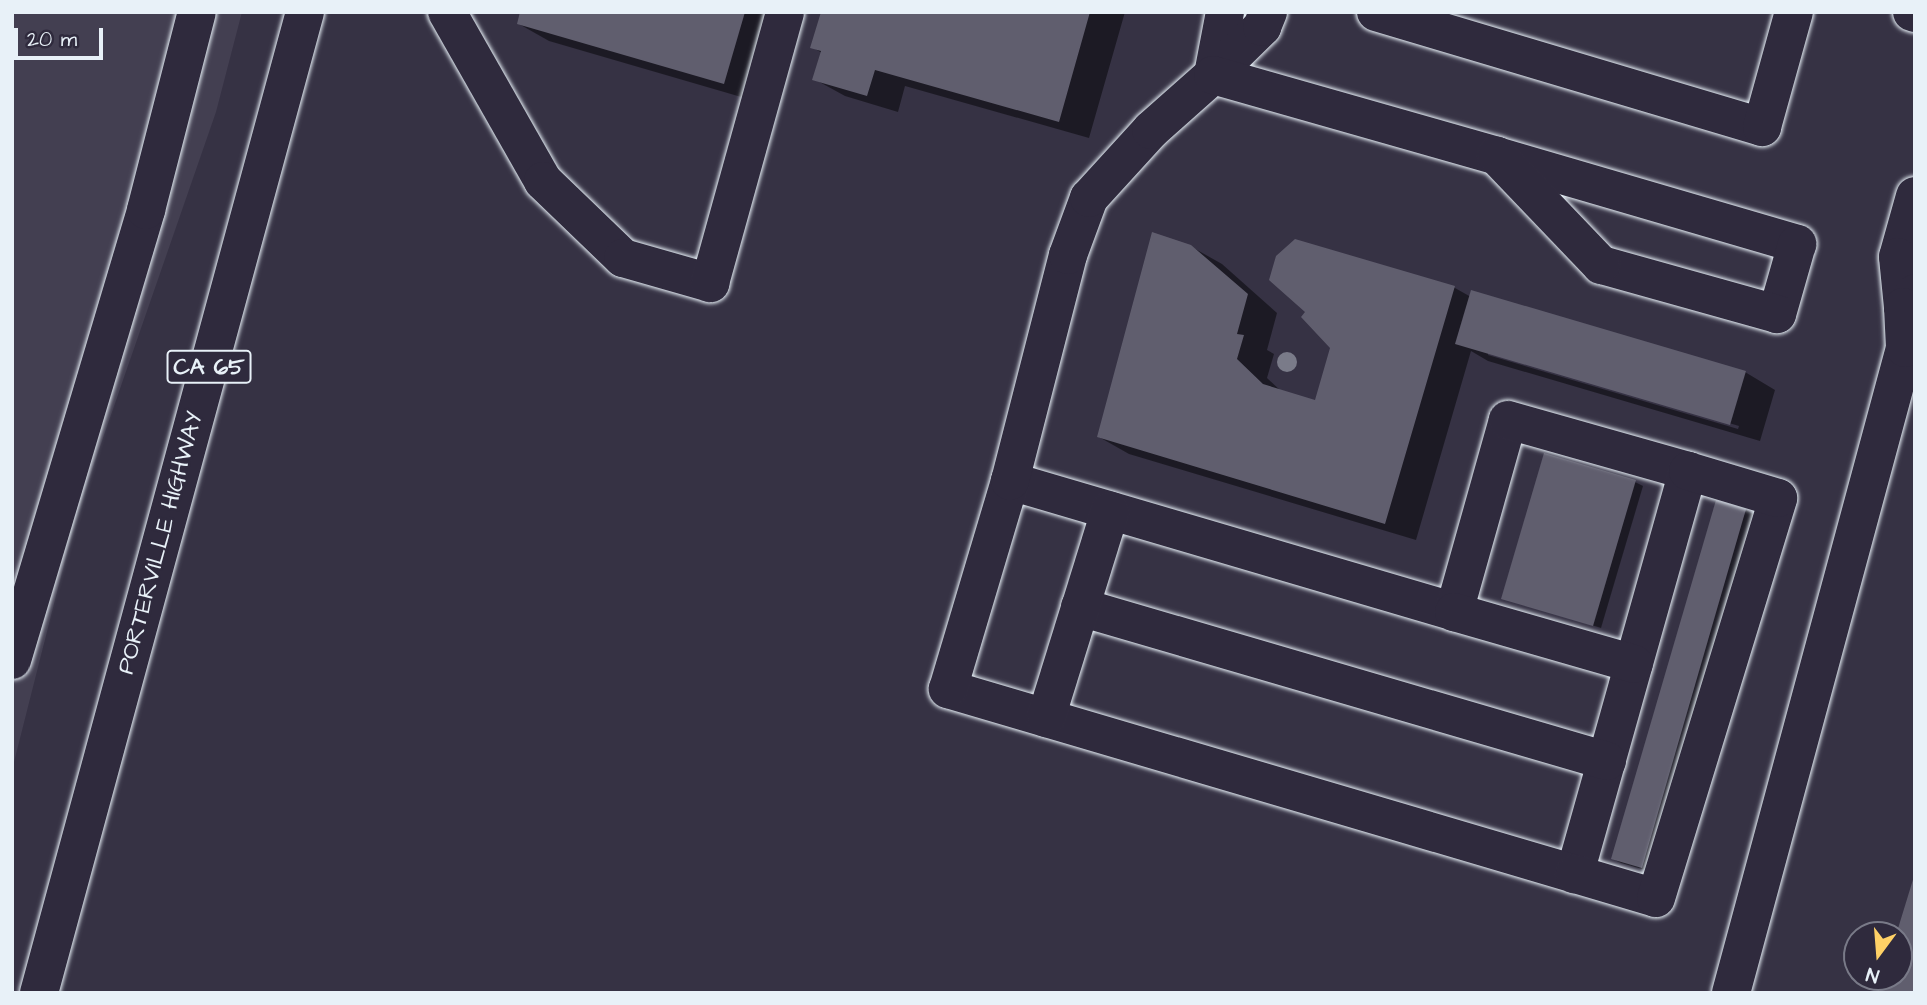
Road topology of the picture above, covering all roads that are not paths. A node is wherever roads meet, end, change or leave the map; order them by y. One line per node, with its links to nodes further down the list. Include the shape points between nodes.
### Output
1 (197, 12): 18 (main road, via 146,210)
2 (305, 12): 23 (main road, PORTERVILLE HIGHWAY / CA 65)
3 (447, 12): 4 (main road, via 543,181 624,258 710,284)
4 (785, 12)
5 (1225, 12): 9 (main road)
6 (1268, 12): 9 (main road, via 1262,27)
7 (1376, 12): 8 (main road, via 1762,127)
8 (1794, 12)
9 (1213, 75): 10 (main road); 14 (main road, via 1151,130 1089,198 1068,255)
10 (1496, 156): 10 (main road, via 1601,265 1777,314 1797,244)
11 (1915, 196): 12 (main road, via 1898,257)
12 (1909, 300): 24 (main road, via 1905,348)
13 (1688, 471): 17 (main road, via 1508,419); 19 (main road); 22 (main road, via 1777,498 1656,898)
14 (1010, 481): 15 (main road); 20 (main road, via 948,689)
15 (1111, 511): 16 (main road); 17 (main road)
16 (1080, 607): 20 (main road); 21 (main road)
17 (1454, 611): 19 (main road)
18 (12, 660)
19 (1634, 664): 21 (main road)
20 (1046, 718): 22 (main road)
21 (1607, 761): 22 (main road)
22 (1575, 874)
23 (39, 993)
24 (1731, 993)

